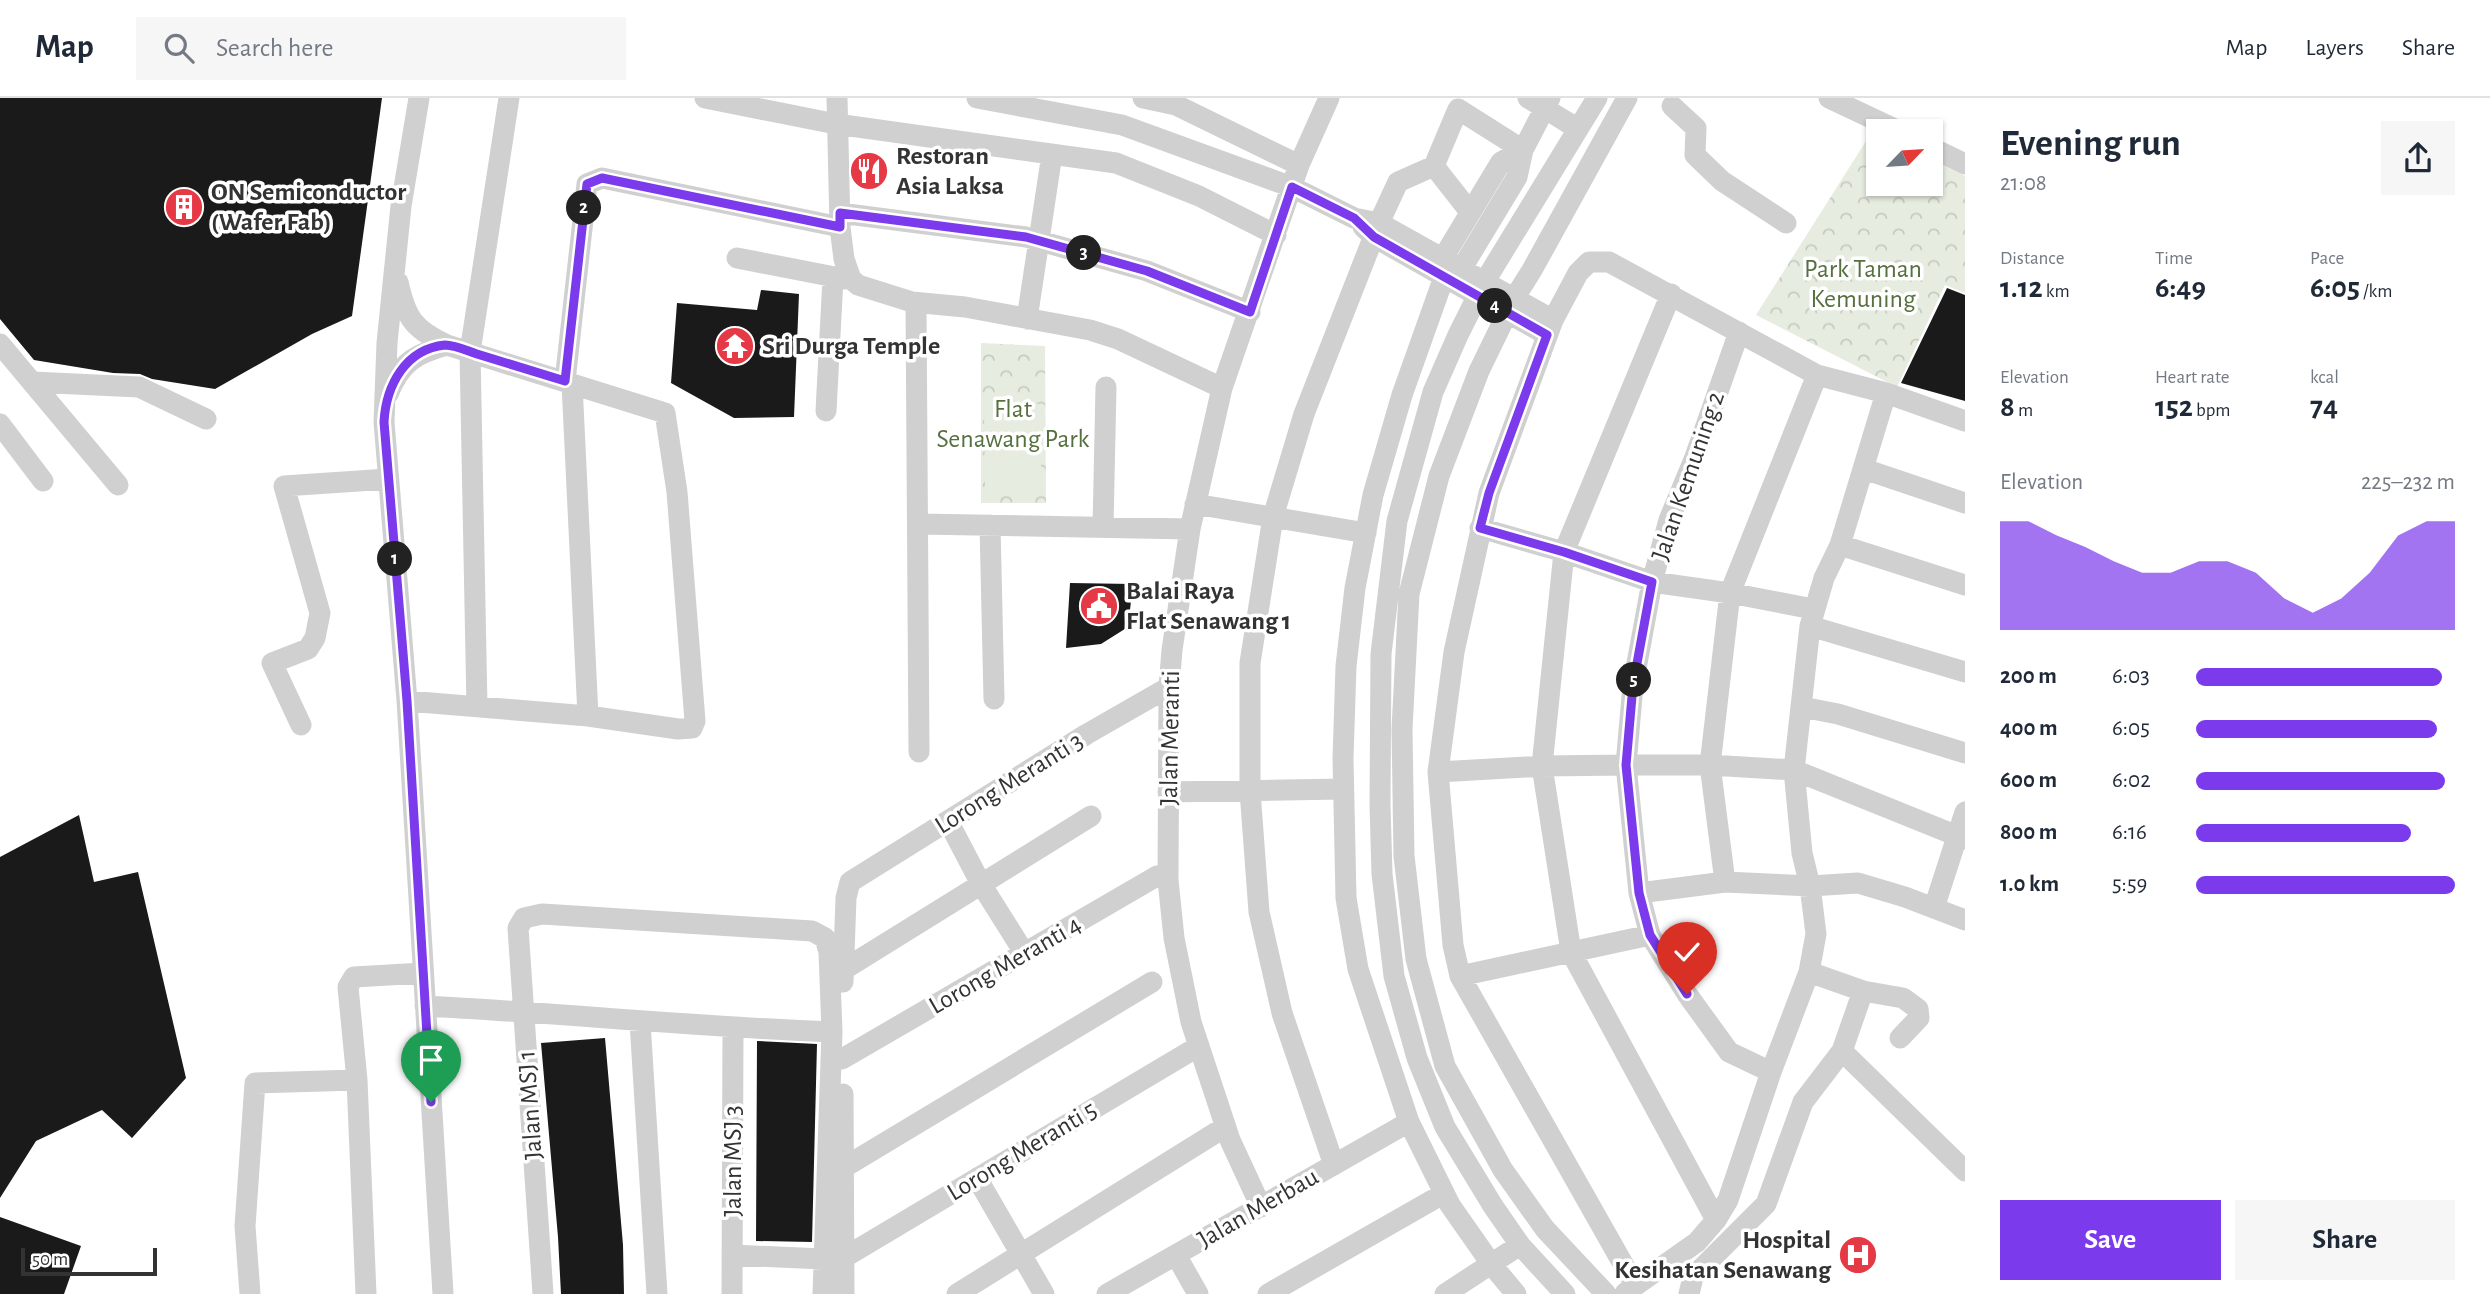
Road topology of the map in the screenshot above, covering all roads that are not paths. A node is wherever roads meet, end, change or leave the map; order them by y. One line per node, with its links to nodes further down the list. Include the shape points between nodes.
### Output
1 (419, 98): 32 (street)
2 (509, 98): 45 (street)
3 (705, 98): 14 (street)
4 (837, 98): 14 (street)
5 (977, 98): 22 (street, via 1122,125)
6 (1143, 98): 20 (street, via 1176,105)
7 (1329, 98): 20 (street, Jalan Meranti)
8 (1597, 98): 15 (street)
9 (1627, 98): 38 (street)
10 (1829, 98): 13 (street)
11 (1541, 101): 15 (street); 16 (street)
12 (1672, 106): 25 (street, via 1696,128 1695,155 1722,181)
13 (1874, 119)
14 (836, 124): 18 (street); 24 (street)
15 (1578, 129): 30 (street)
16 (1523, 150): 21 (street, via 1458,109); 23 (street, via 1501,162); 26 (street, via 1517,177)
17 (1943, 153): 19 (street)
18 (1052, 154): 28 (street, via 1116,163 1199,196); 29 (street)
19 (1965, 164)
20 (1299, 165): 22 (street, Jalan Meranti)
21 (1434, 166): 23 (street); 27 (street, via 1398,182)
22 (1292, 187): 27 (street); 28 (street, Jalan Meranti)
23 (1470, 212): 33 (street)
24 (840, 220): 29 (street); 34 (street, via 845,258); 48 (street, via 602,178 587,184)
25 (1786, 223)
26 (1489, 224): 30 (street, via 1488,248 1493,252); 33 (street)
27 (1376, 230): 33 (street); 63 (street, via 1304,414)
28 (1276, 235): 39 (street, Jalan Meranti)
29 (1040, 241): 39 (street, via 1147,271); 40 (street)
30 (1506, 249): 35 (street)
31 (737, 258): 34 (street)
32 (394, 267): 44 (street, via 412,322); 52 (street)
33 (1450, 268): 35 (street); 69 (street, via 1402,395)
34 (842, 279): 37 (street); 53 (street)
35 (1481, 288): 38 (street); 134 (street, via 1433,393 1397,521 1381,653 1382,874 1394,976 1418,1058 1445,1126)
36 (1671, 293): 41 (street, via 1609,261 1589,262 1578,273); 42 (street); 71 (street)
37 (916, 303): 40 (street); 64 (street)
38 (1511, 305): 41 (street); 158 (street, via 1479,371 1439,476 1409,594 1402,729 1404,856 1416,959 1445,1066 1503,1170 1545,1228)
39 (1250, 312): 50 (street, Jalan Meranti)
40 (1027, 319): 50 (street, via 1118,339)
41 (1550, 327): 67 (street)
42 (1739, 332): 46 (street); 72 (street, Jalan Kemuning 2)
43 (0, 344): 47 (street)
44 (447, 345): 45 (street); 52 (street, via 420,353 405,365 395,376)
45 (470, 352): 48 (street); 80 (street)
46 (1817, 374): 51 (street); 74 (street)
47 (32, 382): 54 (street, via 139,387); 60 (street)
48 (568, 382): 82 (street); 82 (street, via 666,412 695,721 692,728 678,729)
49 (1106, 387): 66 (street)
50 (1222, 388): 62 (street, Jalan Meranti)
51 (1886, 393): 55 (street); 57 (street)
52 (385, 404): 58 (street)
53 (826, 411)
54 (206, 419)
55 (1965, 421)
56 (0, 424): 59 (street)
57 (1864, 470): 61 (street); 70 (street)
58 (388, 479): 79 (street); 83 (street, via 284,486 320,613 308,649 271,663)
59 (44, 481)
60 (118, 485)
61 (1965, 503)
62 (1195, 504): 63 (street); 68 (street, Jalan Meranti)
63 (1273, 517): 69 (street); 92 (street, via 1250,663)
64 (918, 524): 65 (street); 84 (street)
65 (990, 525): 66 (street); 78 (street)
66 (1103, 527): 68 (street)
67 (1480, 528): 71 (street); 90 (street, via 1454,652)
68 (1190, 529): 77 (street, Jalan Meranti)
69 (1366, 533): 91 (street, via 1346,666)
70 (1840, 545): 73 (street); 75 (street)
71 (1564, 552): 72 (street); 88 (street)
72 (1652, 582): 74 (street); 86 (street, Jalan Kemuning 2, via 1633,685)
73 (1965, 585)
74 (1730, 593): 75 (street); 87 (street)
75 (1812, 618): 76 (street); 81 (street)
76 (1965, 672)
77 (1169, 687): 93 (street, Jalan Meranti); 96 (street, Lorong Meranti 3)
78 (994, 699)
79 (407, 701): 80 (street); 110 (street)
80 (477, 707): 82 (street)
81 (1802, 707): 85 (street); 89 (street)
82 (588, 716)
83 (301, 725)
84 (919, 752)
85 (1965, 753)
86 (1626, 765): 87 (street); 88 (street); 102 (street, Jalan Kemuning 2)
87 (1710, 765): 89 (street); 99 (street)
88 (1542, 766): 90 (street); 106 (street)
89 (1794, 770): 97 (street); 101 (street)
90 (1438, 772): 111 (street, via 1453,946)
91 (1343, 789): 92 (street); 125 (street, via 1346,898 1358,969)
92 (1250, 791): 93 (street); 127 (street, via 1262,925 1282,1013)
93 (1168, 792): 98 (street, Jalan Meranti)
94 (1965, 812): 97 (street)
95 (1091, 816): 100 (street)
96 (948, 821): 100 (street); 108 (street, Lorong Meranti 3, via 850,882)
97 (1961, 838): 103 (street)
98 (1168, 875): 107 (street, Lorong Meranti 4, via 1157,876); 120 (street, Jalan Meranti, via 1174,938)
99 (1725, 882): 101 (street); 102 (street)
100 (981, 884): 107 (street); 108 (street)
101 (1810, 886): 103 (street, via 1858,883); 109 (street, via 1816,934)
102 (1639, 893): 105 (street, Jalan Kemuning 2)
103 (1934, 908): 104 (street)
104 (1965, 920)
105 (1650, 935): 106 (street); 123 (street, Jalan Kemuning 2, via 1729,1052)
106 (1571, 952): 111 (street); 133 (street)
107 (1025, 954): 122 (street, Lorong Meranti 4)
108 (843, 970): 122 (street)
109 (1809, 972): 113 (street); 123 (street)
110 (423, 973): 114 (street); 124 (street, via 354,977 348,987)
111 (1460, 976): 141 (street)
112 (1152, 982): 128 (street)
113 (1863, 991): 119 (street, via 1903,998 1918,1009 1919,1018); 121 (street)
114 (425, 1006): 115 (street); 144 (street)
115 (524, 1011): 116 (street); 118 (street, Jalan MSJ 1, via 518,928 524,918 542,914 813,931 825,938 829,953); 145 (street, Jalan MSJ 1)
116 (639, 1022): 117 (street); 146 (street)
117 (733, 1028): 118 (street); 136 (street, Jalan MSJ 3)
118 (832, 1032): 139 (street)
119 (1900, 1038)
120 (1199, 1046): 126 (street, Jalan Meranti); 130 (street, Lorong Meranti 5)
121 (1842, 1051): 129 (street); 159 (street, via 1803,1102 1766,1204 1692,1277)
122 (842, 1059): 128 (street)
123 (1771, 1072): 133 (street, via 1728,1200)
124 (357, 1080): 142 (street, via 255,1083 245,1226); 143 (street)
125 (1409, 1122): 127 (street, Jalan Merbau); 131 (street)
126 (1225, 1127): 132 (street, Jalan Meranti); 135 (street)
127 (1334, 1165): 132 (street, Jalan Merbau)
128 (843, 1168): 138 (street)
129 (1965, 1171)
130 (977, 1178): 135 (street); 138 (street, Lorong Meranti 5)
131 (1443, 1194): 140 (street); 154 (street)
132 (1261, 1207): 137 (street, Jalan Merbau)
133 (1716, 1220): 141 (street, via 1696,1242)
134 (1520, 1245): 140 (street); 157 (street)
135 (1022, 1254): 150 (street); 151 (street)
136 (732, 1255): 139 (street); 147 (street, Jalan MSJ 3)
137 (1176, 1255): 152 (street, Jalan Merbau); 153 (street)
138 (845, 1257): 139 (street); 149 (street)
139 (823, 1259): 148 (street)
140 (1492, 1265): 155 (street); 156 (street)
141 (1630, 1289)
142 (250, 1294)
143 (366, 1294)
144 (443, 1294)
145 (543, 1294)
146 (657, 1294)
147 (732, 1294)
148 (823, 1294)
149 (844, 1294)
150 (957, 1294)
151 (1044, 1294)
152 (1107, 1294)
153 (1198, 1294)
154 (1268, 1294)
155 (1445, 1294)
156 (1516, 1294)
157 (1565, 1294)
158 (1606, 1294)
159 (1689, 1294)

